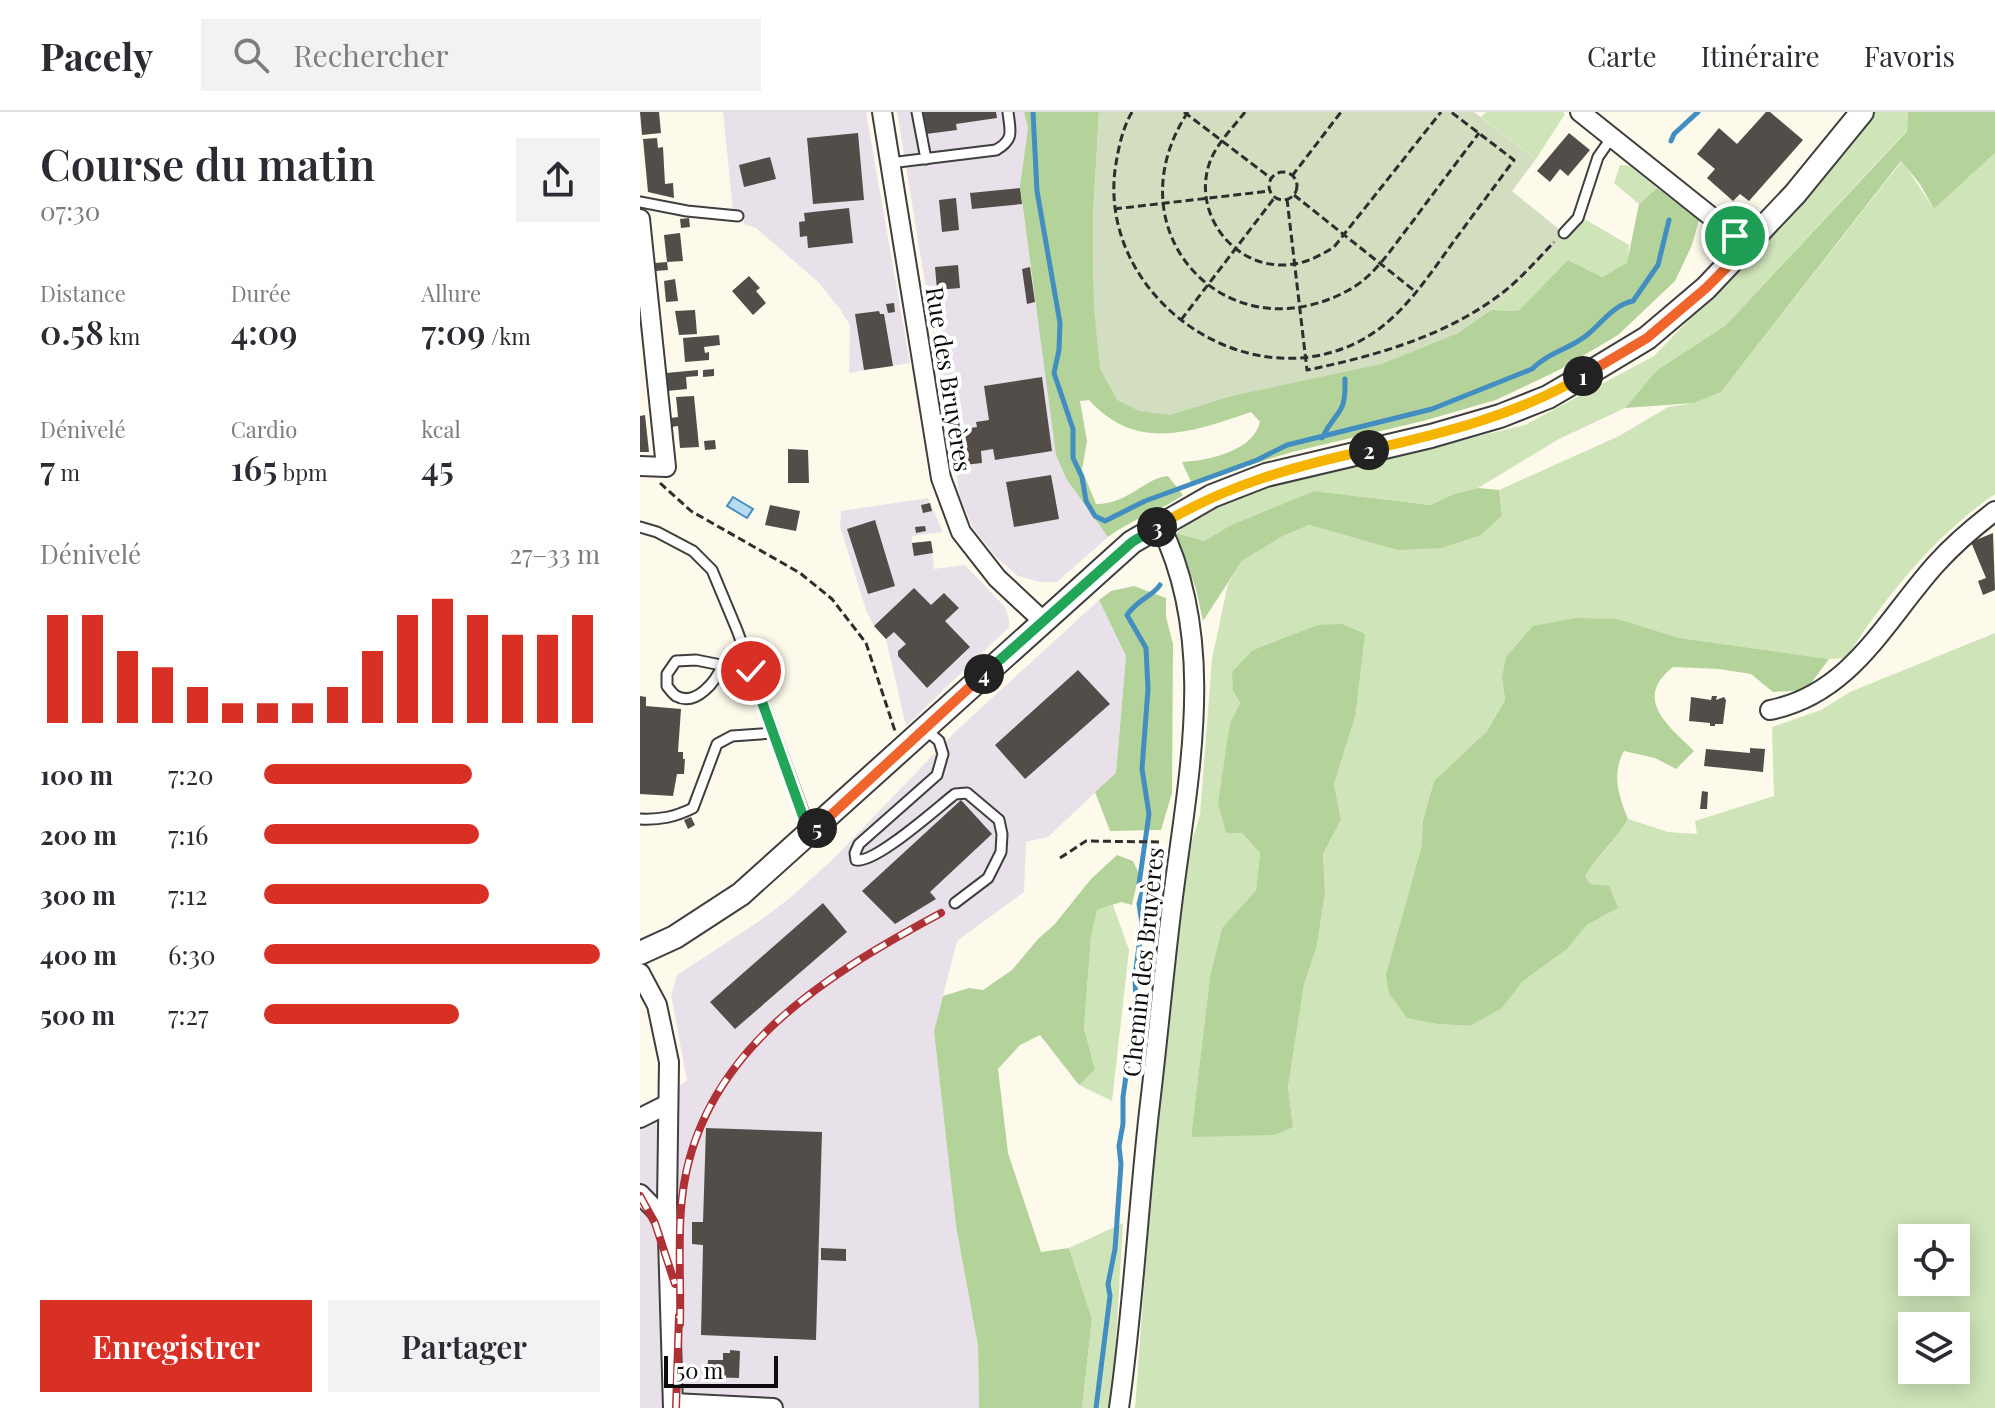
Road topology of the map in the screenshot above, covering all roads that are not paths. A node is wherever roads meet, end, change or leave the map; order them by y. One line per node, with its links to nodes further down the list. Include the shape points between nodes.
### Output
1 (882, 112): 8 (street, Rue des Bruyères)
2 (917, 112): 7 (lane)
3 (1008, 112): 7 (lane, via 1007,144)
4 (1580, 112): 6 (street)
5 (1862, 112): 13 (street)
6 (1608, 126): 12 (lane, via 1578,218); 13 (street)
7 (926, 159): 8 (lane)
8 (890, 163): 18 (street, Rue des Bruyères, via 941,478 961,532 997,578)
9 (640, 202): 10 (lane)
10 (738, 216)
11 (640, 219): 14 (street, via 666,467)
12 (1564, 233)
13 (1748, 246): 16 (street, via 1647,338 1548,397 1431,436 1266,475 1212,496)
14 (642, 466)
15 (1995, 511): 21 (street, via 1936,565 1841,677 1806,700)
16 (1160, 525): 18 (street, via 1132,542); 35 (street, Chemin des Bruyères, via 1188,605 1192,714)
17 (640, 527): 20 (lane, via 693,551 712,570)
18 (1043, 621): 22 (street)
19 (722, 666): 19 (lane, via 676,661 667,674 667,686 676,696 688,698 711,685); 20 (lane)
20 (751, 671): 23 (lane)
21 (1770, 710)
22 (925, 729): 25 (street); 26 (lane, via 939,741 943,754 937,775 859,844 856,860 878,854 955,794 967,793 999,820 1001,852 988,878)
23 (773, 733): 24 (lane, via 732,736 717,744 693,808 677,816); 25 (lane)
24 (640, 819)
25 (811, 834): 27 (street, via 741,894)
26 (955, 903)
27 (640, 953)
28 (640, 973): 29 (street, via 657,1005 669,1062)
29 (668, 1104): 30 (street); 32 (street)
30 (640, 1118)
31 (640, 1194): 32 (street)
32 (668, 1223): 33 (street)
33 (673, 1406): 34 (street)
34 (773, 1408)
35 (1119, 1408)

